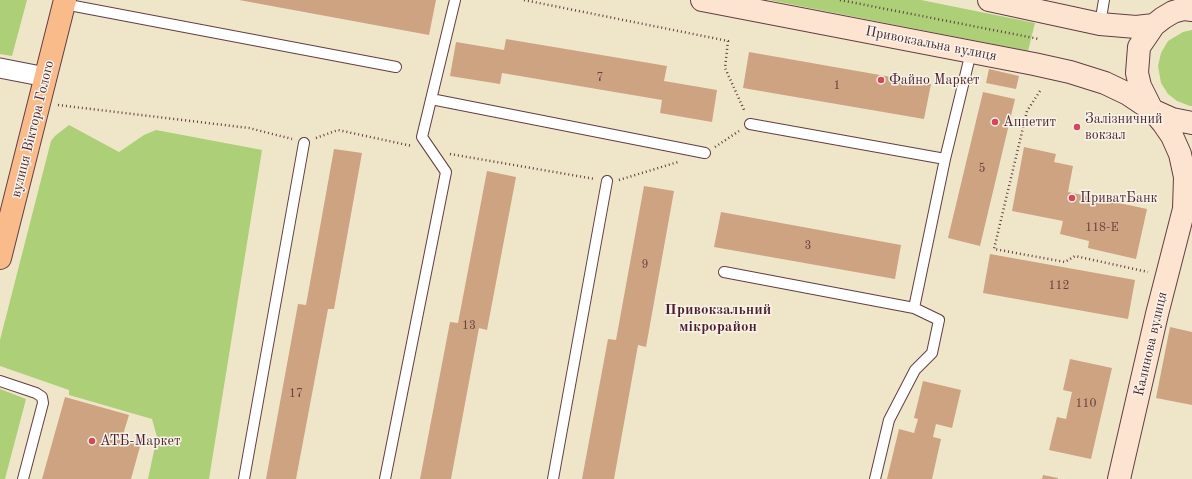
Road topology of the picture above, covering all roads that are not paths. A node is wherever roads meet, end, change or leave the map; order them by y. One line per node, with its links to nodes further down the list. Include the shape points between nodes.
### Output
1 (455, 0): 13 (lane)
2 (702, 0): 9 (street, Привокзальна вулиця)
3 (989, 0): 7 (street)
4 (1104, 0): 7 (lane)
5 (65, 2): 10 (lane); 12 (main road, вулиця Віктора Голого)
6 (1187, 6): 8 (street)
7 (1100, 24): 8 (street, via 1136,27)
8 (1154, 25): 14 (street, via 1140,47 1137,73 1140,86)
9 (970, 52): 14 (street, Привокзальна вулиця, via 1070,72 1105,83); 19 (lane)
10 (396, 67)
11 (0, 68): 12 (street)
12 (46, 77): 22 (main road, вулиця Віктора Голого)
13 (431, 99): 18 (lane); 28 (lane, via 422,137 446,172)
14 (1152, 110): 15 (street, via 1172,119); 21 (street, Калинова вулиця, via 1172,136 1180,154)
15 (1192, 123)
16 (750, 124): 19 (lane)
17 (304, 143): 27 (lane)
18 (705, 153)
19 (945, 159): 24 (lane)
20 (607, 181): 29 (lane)
21 (1188, 199): 31 (street, Калинова вулиця, via 1157,314)
22 (0, 258)
23 (724, 272): 24 (lane)
24 (914, 308): 30 (lane, via 939,320 932,353 915,370 889,420)
25 (0, 381): 26 (lane, via 36,392 42,397 43,403)
26 (23, 479)
27 (244, 479)
28 (385, 479)
29 (553, 479)
30 (875, 479)
31 (1119, 479)

